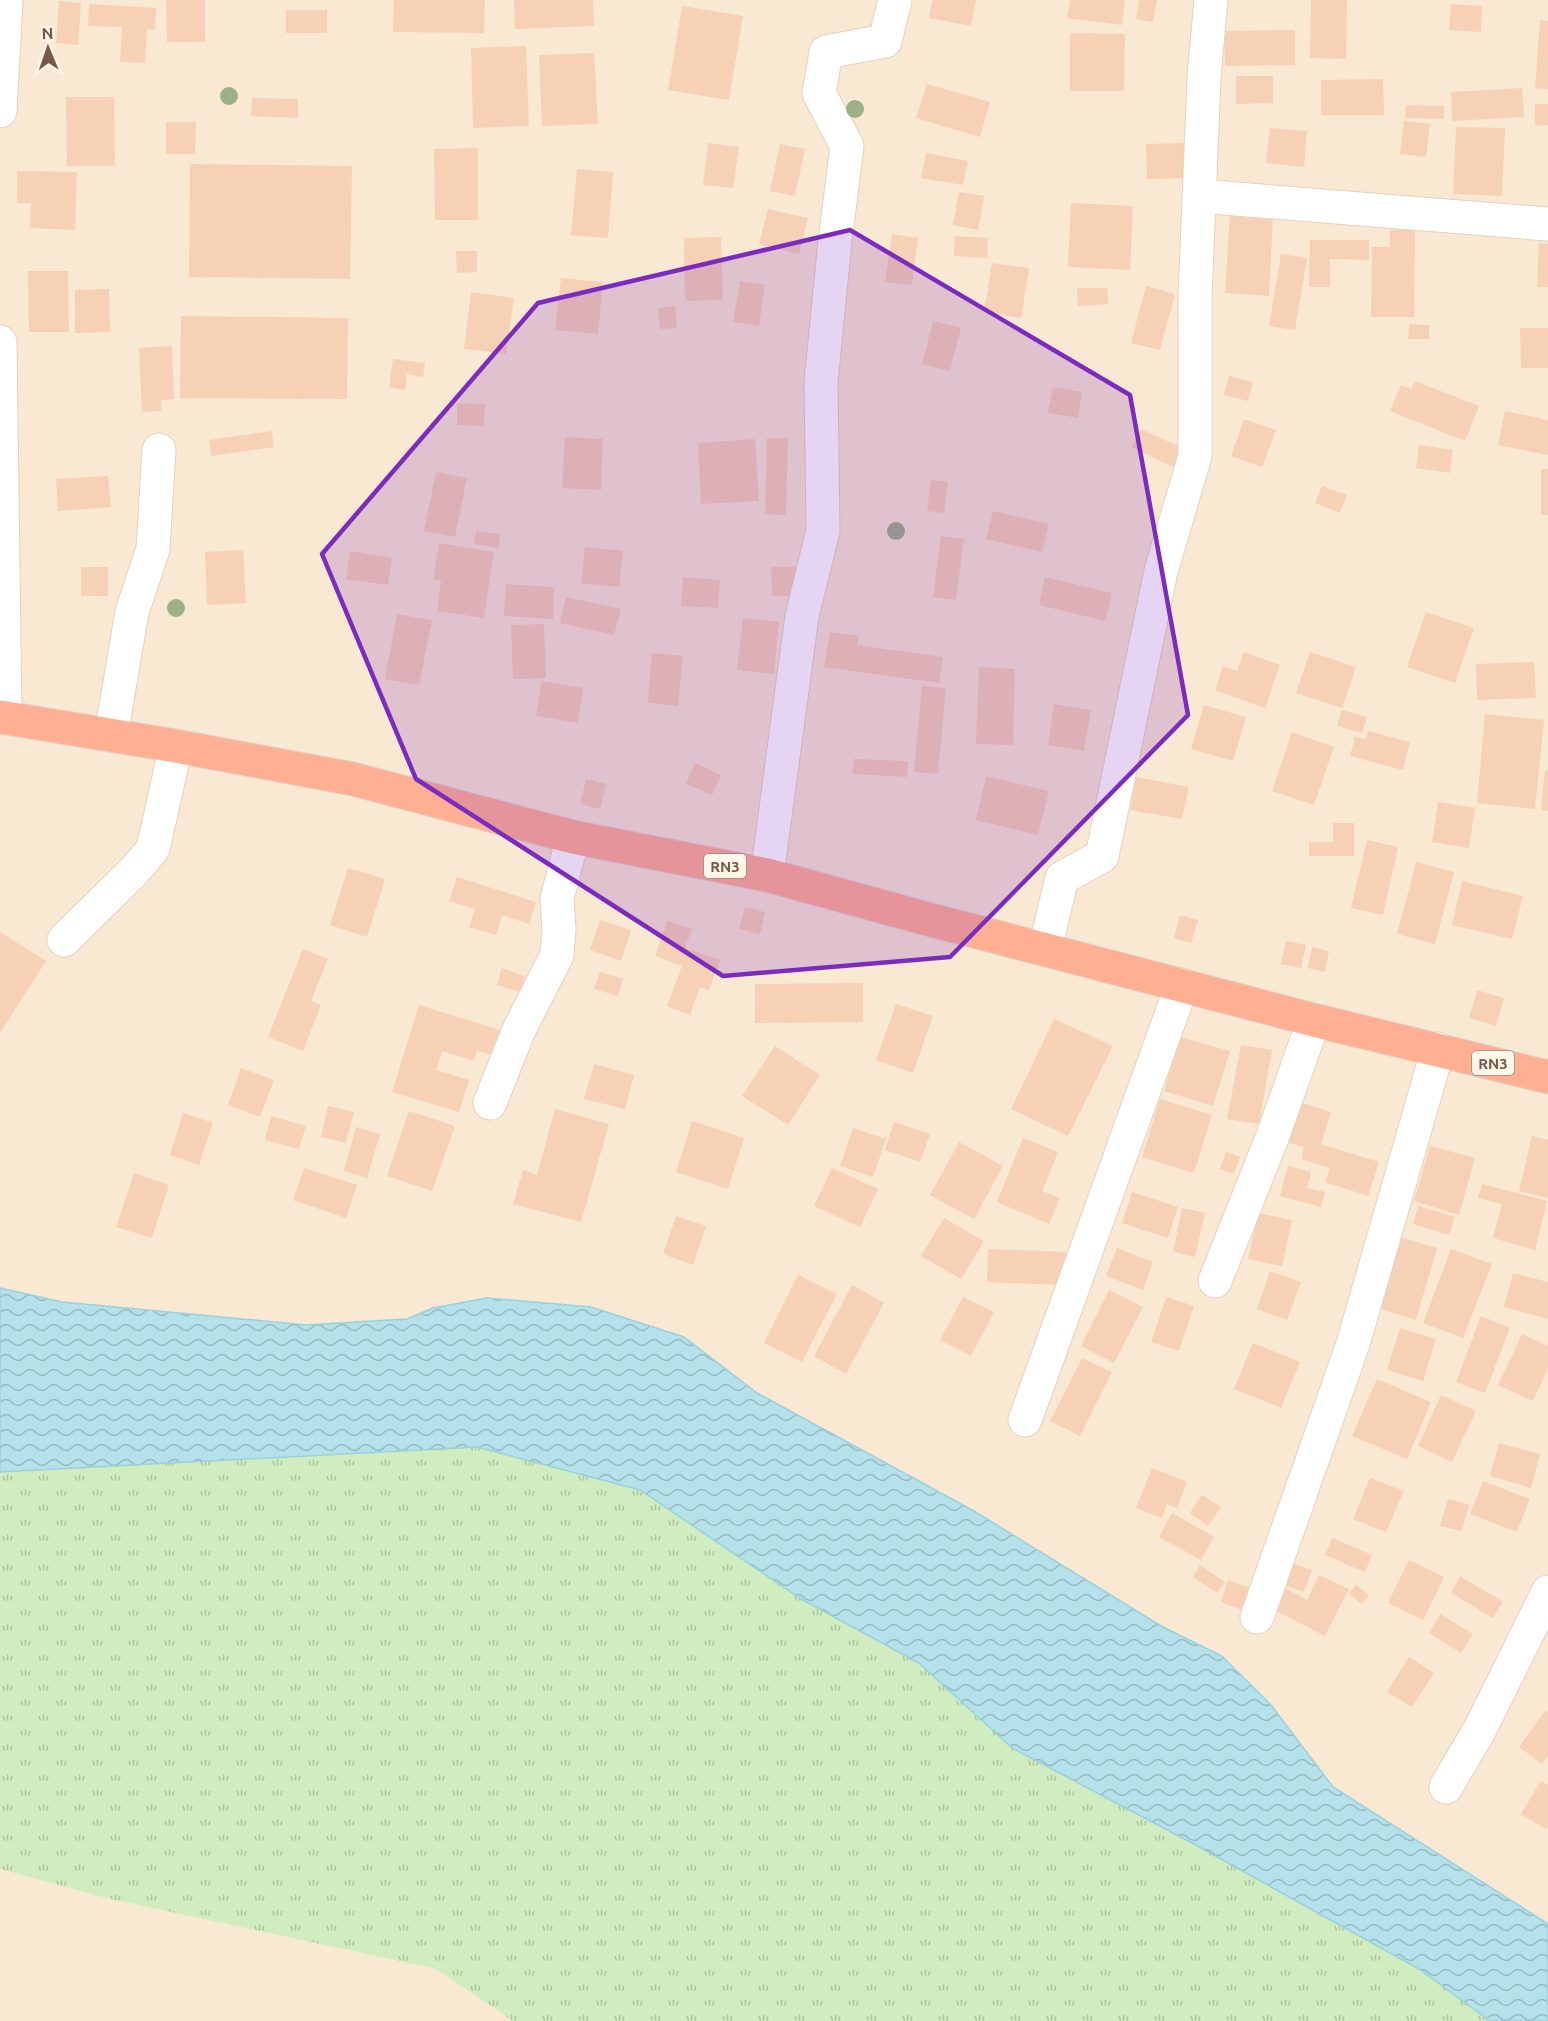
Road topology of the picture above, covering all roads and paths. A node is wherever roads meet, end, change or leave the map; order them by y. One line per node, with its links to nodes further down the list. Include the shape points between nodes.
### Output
1 (6, 0): 4 (street)
2 (895, 0): 13 (street, via 885,41 826,52 819,93 847,146 822,382 823,531 802,616)
3 (1211, 0): 5 (street)
4 (0, 111)
5 (1199, 195): 6 (street); 15 (street, via 1195,456 1161,571 1102,856 1062,878)
6 (1548, 224)
7 (0, 342): 9 (street)
8 (159, 450): 10 (street, via 153,549 132,612)
9 (2, 718): 10 (highway, RN3)
10 (111, 735): 11 (highway, RN3)
11 (176, 746): 12 (highway, RN3, via 353,779); 14 (street, via 153,849)
12 (573, 837): 13 (highway, RN3); 20 (street, via 556,899 557,956 518,1032)
13 (768, 874): 15 (highway, RN3)
14 (64, 940)
15 (1045, 949): 16 (highway, RN3)
16 (1182, 985): 17 (highway, RN3); 22 (street)
17 (1314, 1020): 18 (highway, RN3); 21 (street)
18 (1438, 1049): 19 (highway, RN3); 24 (street, via 1353,1344)
19 (1548, 1077)
20 (490, 1103)
21 (1215, 1281)
22 (1025, 1420)
23 (1548, 1592): 25 (street, via 1479,1731)
24 (1257, 1617)
25 (1446, 1787)

